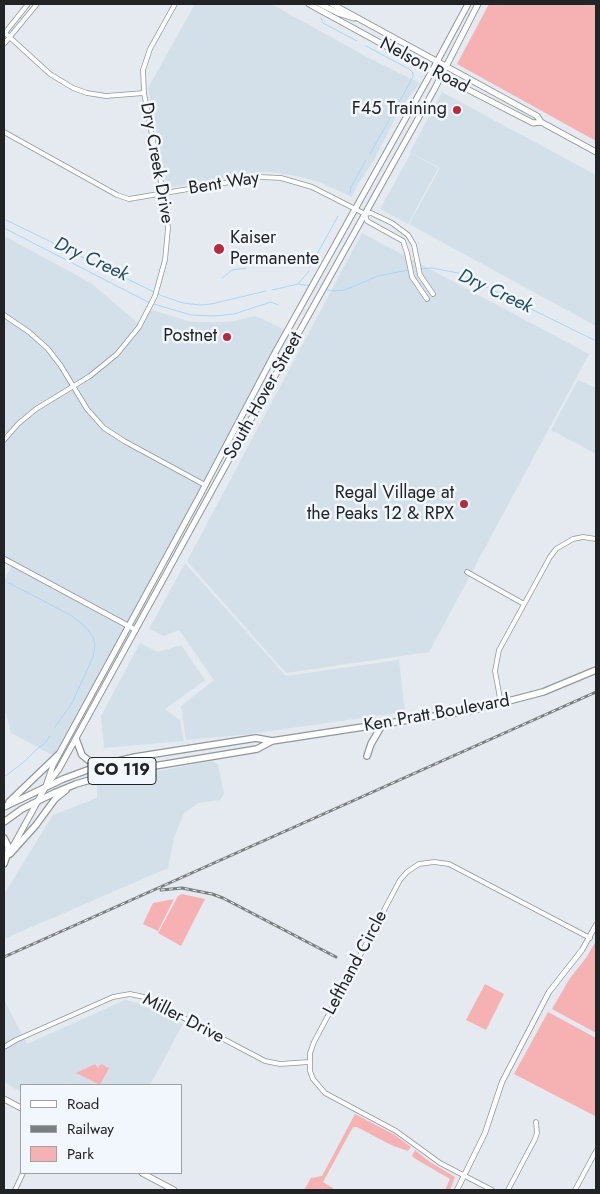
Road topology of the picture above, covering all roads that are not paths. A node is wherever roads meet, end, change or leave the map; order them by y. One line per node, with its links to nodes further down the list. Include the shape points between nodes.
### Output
1 (28, 4): 10 (street)
2 (37, 4): 11 (street)
3 (175, 4): 17 (street, Dry Creek Drive, via 146,60)
4 (308, 4): 15 (main road, Nelson Road)
5 (320, 4): 9 (main road)
6 (332, 4): 9 (main road, Nelson Road)
7 (468, 4): 13 (main road, South Hover Street)
8 (478, 4): 14 (main road, South Hover Street)
9 (359, 19): 13 (main road, Nelson Road)
10 (4, 33): 11 (street)
11 (10, 37): 12 (street); 17 (street, via 48,72 73,88 106,96)
12 (4, 44)
13 (438, 61): 14 (main road, Nelson Road); 15 (main road, South Hover Street)
14 (446, 66): 16 (main road, South Hover Street); 18 (main road, Nelson Road, via 537,116)
15 (432, 71): 16 (main road, Nelson Road); 22 (main road, South Hover Street)
16 (441, 76): 18 (main road, Nelson Road, via 533,123); 23 (main road, South Hover Street)
17 (144, 93): 21 (street, Dry Creek Drive)
18 (541, 122): 20 (main road, Nelson Road)
19 (4, 132): 21 (street, Bent Way, via 117,195 129,199)
20 (596, 152)
21 (163, 193): 22 (street, Bent Way, via 274,177 319,190); 27 (street, Dry Creek Drive, via 168,234 155,296 139,327 118,354)
22 (356, 209): 23 (street, Bent Way); 29 (main road, South Hover Street)
23 (365, 214): 24 (street, Bent Way, via 392,223 408,234 414,245 420,275); 25 (street, Bent Way, via 367,221 403,241 412,277); 30 (main road, South Hover Street)
24 (433, 294)
25 (427, 299)
26 (4, 315): 27 (street, via 46,347)
27 (74, 386): 28 (street, Dry Creek Drive, via 28,415); 29 (street, via 94,417 112,434)
28 (4, 440)
29 (205, 485): 30 (main road); 35 (main road, South Hover Street)
30 (213, 490): 36 (main road, South Hover Street)
31 (596, 539): 34 (street, via 573,539 556,549)
32 (4, 559): 35 (street)
33 (467, 572): 34 (street)
34 (524, 604): 38 (street, via 496,660)
35 (128, 626): 36 (street); 42 (main road, South Hover Street)
36 (136, 630): 40 (main road, South Hover Street)
37 (596, 670): 38 (highway, Ken Pratt Boulevard / CO 119, via 543,692)
38 (501, 704): 39 (highway, Ken Pratt Boulevard / CO 119)
39 (382, 725): 41 (highway, Ken Pratt Boulevard / CO 119); 43 (highway)
40 (76, 739): 44 (highway, via 82,755); 46 (main road, South Hover Street)
41 (272, 741): 44 (highway, Ken Pratt Boulevard / CO 119, via 256,738); 45 (highway, Ken Pratt Boulevard / CO 119, via 257,749 133,769)
42 (58, 755): 46 (main road, South Hover Street); 48 (highway)
43 (368, 756)
44 (101, 765): 46 (highway, Ken Pratt Boulevard / CO 119)
45 (76, 784): 47 (highway, Ken Pratt Boulevard / CO 119); 51 (highway, via 55,799)
46 (46, 786): 47 (main road, South Hover Street); 48 (highway, CO 119)
47 (39, 800): 49 (highway, CO 119); 51 (main road, South Hover Street)
48 (4, 807)
49 (4, 822)
50 (4, 838): 52 (highway, via 8,846)
51 (10, 854): 52 (main road, South Hover Street)
52 (4, 864)
53 (596, 926): 54 (street)
54 (590, 938): 56 (street, Lefthand Circle, via 450,864 419,864 407,872 394,891 314,1042); 63 (street, via 549,992 502,1082 485,1133)
55 (4, 1047): 56 (street, Miller Drive, via 113,996 130,994 151,1000 265,1060 280,1064)
56 (309, 1062): 63 (street, via 313,1079 326,1093 396,1131)
57 (4, 1099): 58 (main road)
58 (20, 1107)
59 (536, 1122): 68 (street, via 535,1139)
60 (596, 1151): 69 (street)
61 (23, 1174): 64 (street)
62 (144, 1174): 65 (main road)
63 (464, 1176): 66 (street); 67 (street)
64 (15, 1190)
65 (174, 1190)
66 (456, 1190)
67 (492, 1190)
68 (508, 1190)
69 (575, 1190)

